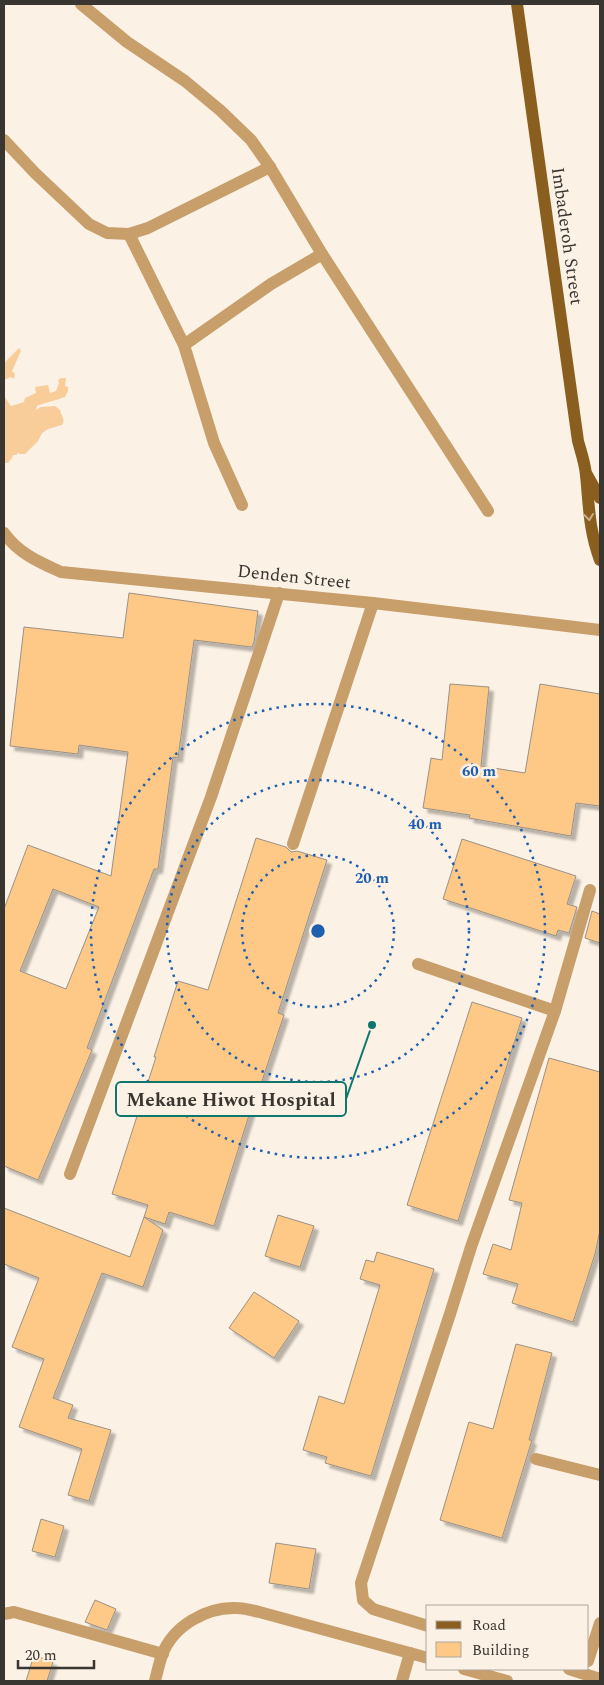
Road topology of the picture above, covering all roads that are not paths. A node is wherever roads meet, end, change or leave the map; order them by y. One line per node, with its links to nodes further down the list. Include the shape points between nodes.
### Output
1 (81, 4): 4 (street, via 221,111 251,140)
2 (517, 4): 8 (main road, Imbaderoh Street, via 578,440)
3 (4, 140): 5 (street, via 89,224 107,233)
4 (270, 167): 5 (street, via 148,228); 6 (street)
5 (129, 234): 7 (street)
6 (322, 254): 7 (street, via 271,284); 11 (street)
7 (184, 345): 10 (street, via 214,443)
8 (586, 473): 9 (main road, Imbaderoh Street); 13 (main road, Imbaderoh Street, one-way to 13, via 589,520)
9 (600, 498)
10 (242, 506)
11 (488, 511)
12 (4, 533): 14 (street, Denden Street, via 31,558 61,572)
13 (600, 560)
14 (280, 593): 15 (street, Denden Street); 21 (street, via 211,797)
15 (373, 603): 16 (street, Denden Street); 17 (street)
16 (598, 627)
17 (293, 844)
18 (590, 890): 20 (street)
19 (418, 964): 20 (street)
20 (555, 1011): 26 (street, via 471,1247 361,1583 363,1600 373,1609)
21 (70, 1174)
22 (536, 1459): 23 (street)
23 (600, 1475)
24 (4, 1614): 28 (street, via 14,1612)
25 (600, 1623): 30 (street)
26 (426, 1625)
27 (410, 1653): 28 (street, via 237,1608 213,1610 191,1621 175,1633); 29 (street); 35 (street)
28 (163, 1654): 34 (street)
29 (426, 1657)
30 (589, 1658)
31 (468, 1670): 36 (street)
32 (583, 1674): 33 (street)
33 (600, 1679)
34 (155, 1681)
35 (402, 1681)
36 (507, 1681)

